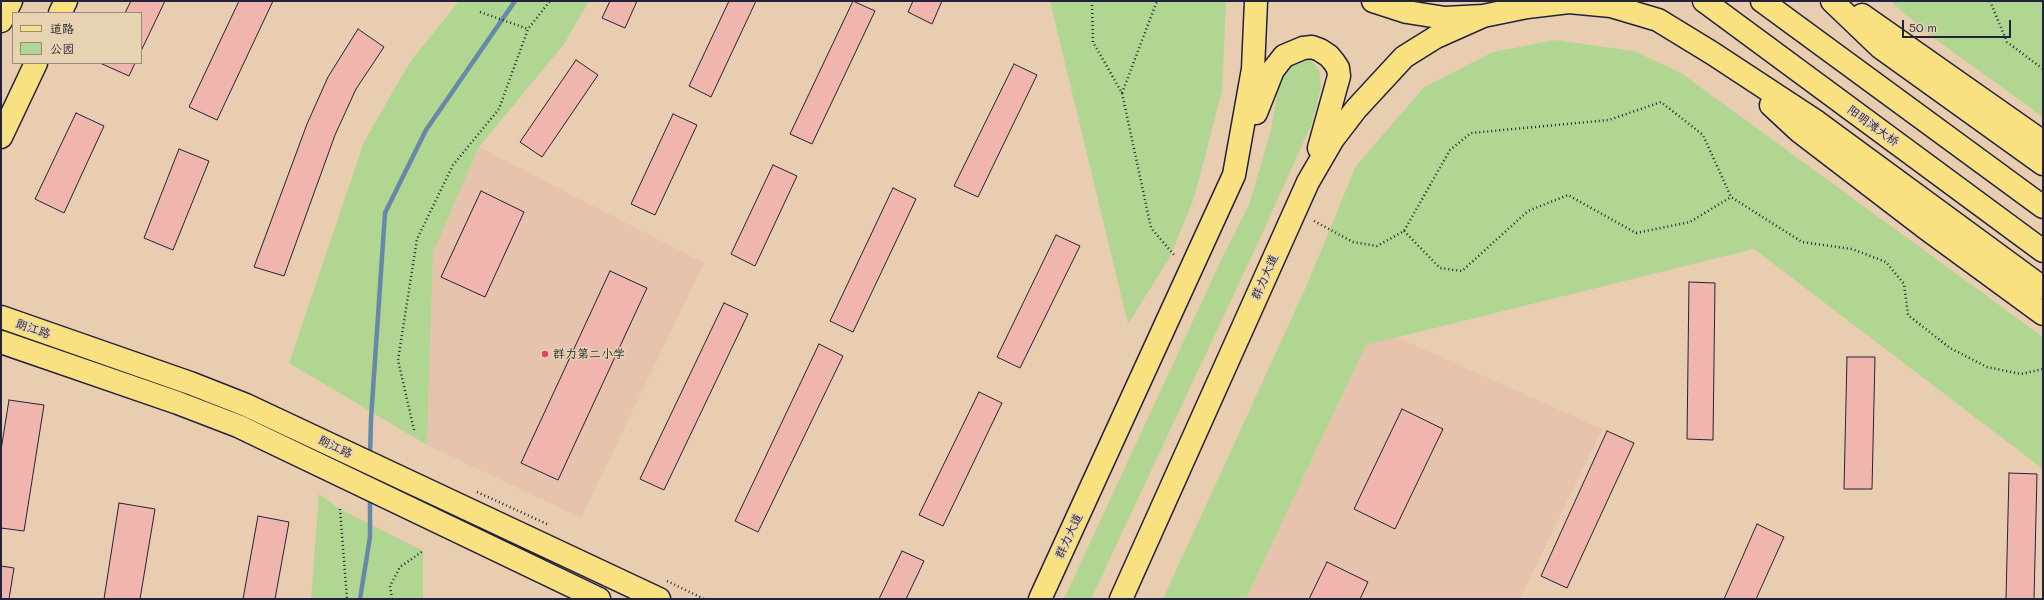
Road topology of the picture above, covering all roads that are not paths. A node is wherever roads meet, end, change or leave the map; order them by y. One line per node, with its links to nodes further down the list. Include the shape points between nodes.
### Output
1 (10, 1): 12 (main road)
2 (66, 1): 10 (main road)
3 (1256, 1): 18 (main road, 群力大道, via 1253,69)
4 (1373, 1): 11 (main road, via 1407,12 1445,18)
5 (1704, 1): 21 (main road, 阳明滩大桥)
6 (1762, 1): 20 (main road)
7 (1832, 1): 17 (main road, via 1880,47)
8 (1842, 1): 16 (main road)
9 (1534, 4): 11 (main road); 13 (main road, via 1569,2 1611,6 1658,20)
10 (60, 12)
11 (1483, 16): 19 (main road, 群力大道, via 1436,37 1404,57 1343,125)
12 (1, 21)
13 (1712, 53): 22 (main road, via 1817,122); 23 (main road, via 1799,131)
14 (36, 64): 15 (main road)
15 (1, 138)
16 (2043, 142)
17 (2043, 164)
18 (1234, 175): 19 (main road, via 1265,90 1279,61 1293,51 1312,47 1329,56 1338,68 1339,76); 28 (main road, 群力大道)
19 (1308, 182): 29 (main road, 群力大道)
20 (2043, 207)
21 (2043, 251)
22 (2043, 288)
23 (2043, 314)
24 (1, 317): 27 (main road, 朗江路, via 246,405)
25 (1, 342): 26 (main road, 朗江路, via 238,426)
26 (599, 599)
27 (659, 599)
28 (1040, 599)
29 (1121, 599)

